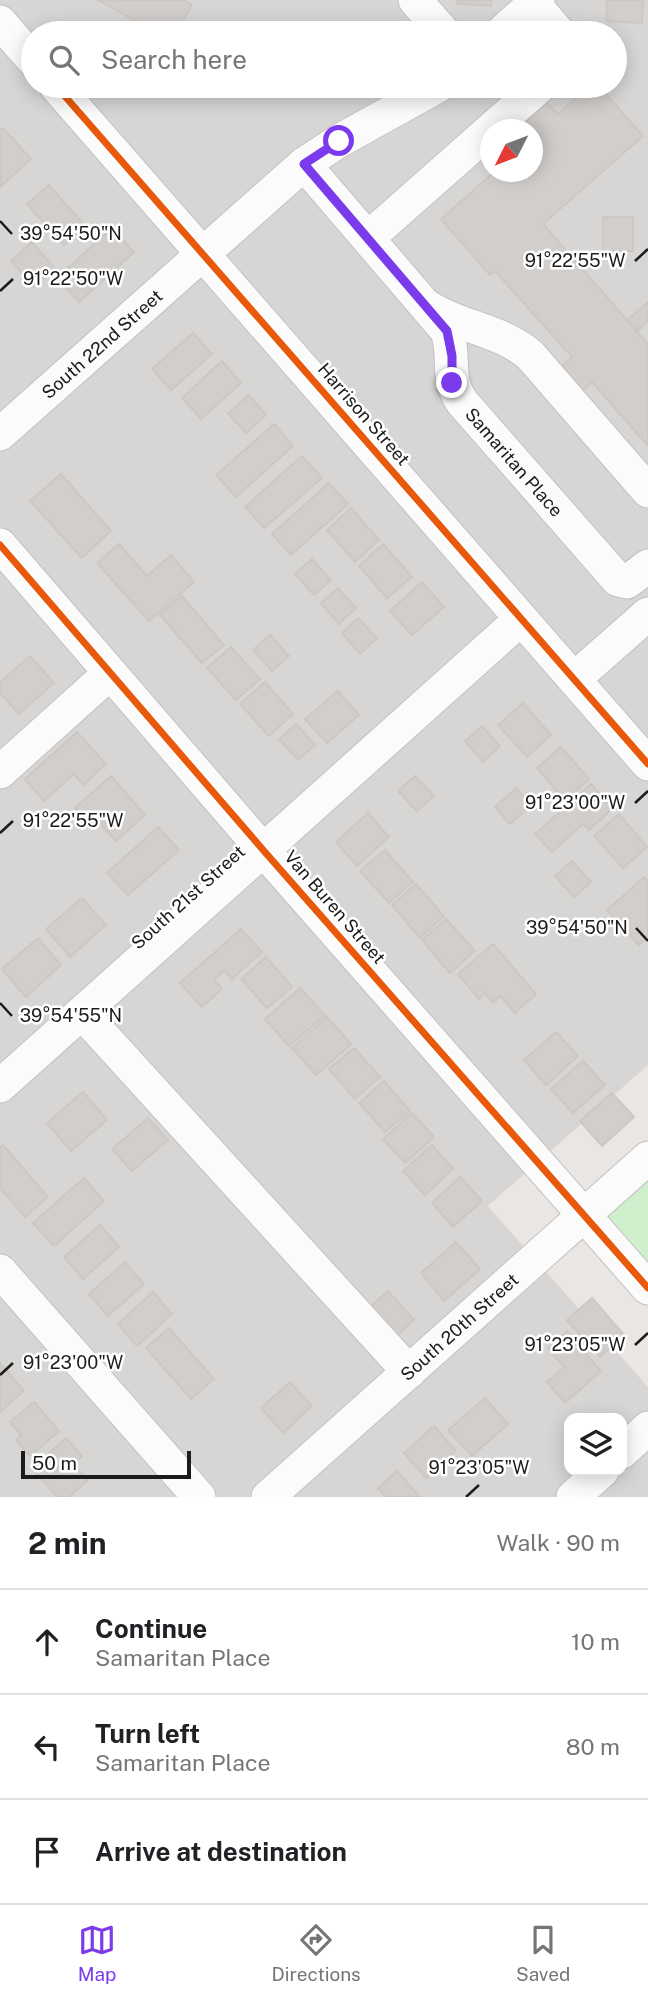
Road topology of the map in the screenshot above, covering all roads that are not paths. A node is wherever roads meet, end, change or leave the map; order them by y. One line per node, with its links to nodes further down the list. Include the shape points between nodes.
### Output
1 (415, 0): 3 (street)
2 (536, 2): 4 (street); 5 (street)
3 (433, 21)
4 (515, 21)
5 (550, 21)
6 (0, 22): 7 (street)
7 (21, 46)
8 (67, 98): 13 (street, Harrison Street)
9 (416, 98): 11 (street)
10 (526, 98): 12 (street)
11 (304, 164): 12 (street, Samaritan Place); 13 (street)
12 (368, 238): 14 (street, Samaritan Place)
13 (203, 253): 15 (street, South 22nd Street); 20 (street, Harrison Street)
14 (426, 305): 16 (street, via 444,317 516,343); 18 (street, Samaritan Place, via 447,331 452,383 462,402 618,580 627,582)
15 (0, 434)
16 (648, 491)
17 (0, 545): 21 (street, Van Buren Street)
18 (648, 566)
19 (648, 614): 22 (street)
20 (522, 619): 22 (street, Harrison Street); 25 (street, South 21st Street)
21 (110, 673): 24 (street); 25 (street, Van Buren Street)
22 (574, 679): 23 (street, Harrison Street)
23 (648, 764)
24 (0, 772)
25 (264, 850): 26 (street, South 21st Street); 29 (street, Van Buren Street)
26 (82, 1013): 27 (street, South 21st Street); 32 (street)
27 (0, 1086)
28 (648, 1158): 29 (street, South 20th Street)
29 (584, 1215): 31 (street, Van Buren Street); 32 (street, South 20th Street)
30 (0, 1271): 36 (street)
31 (648, 1288)
32 (409, 1372): 37 (street, South 20th Street)
33 (648, 1429): 34 (street)
34 (627, 1448)
35 (596, 1476): 38 (street)
36 (199, 1497)
37 (268, 1497)
38 (573, 1497)

